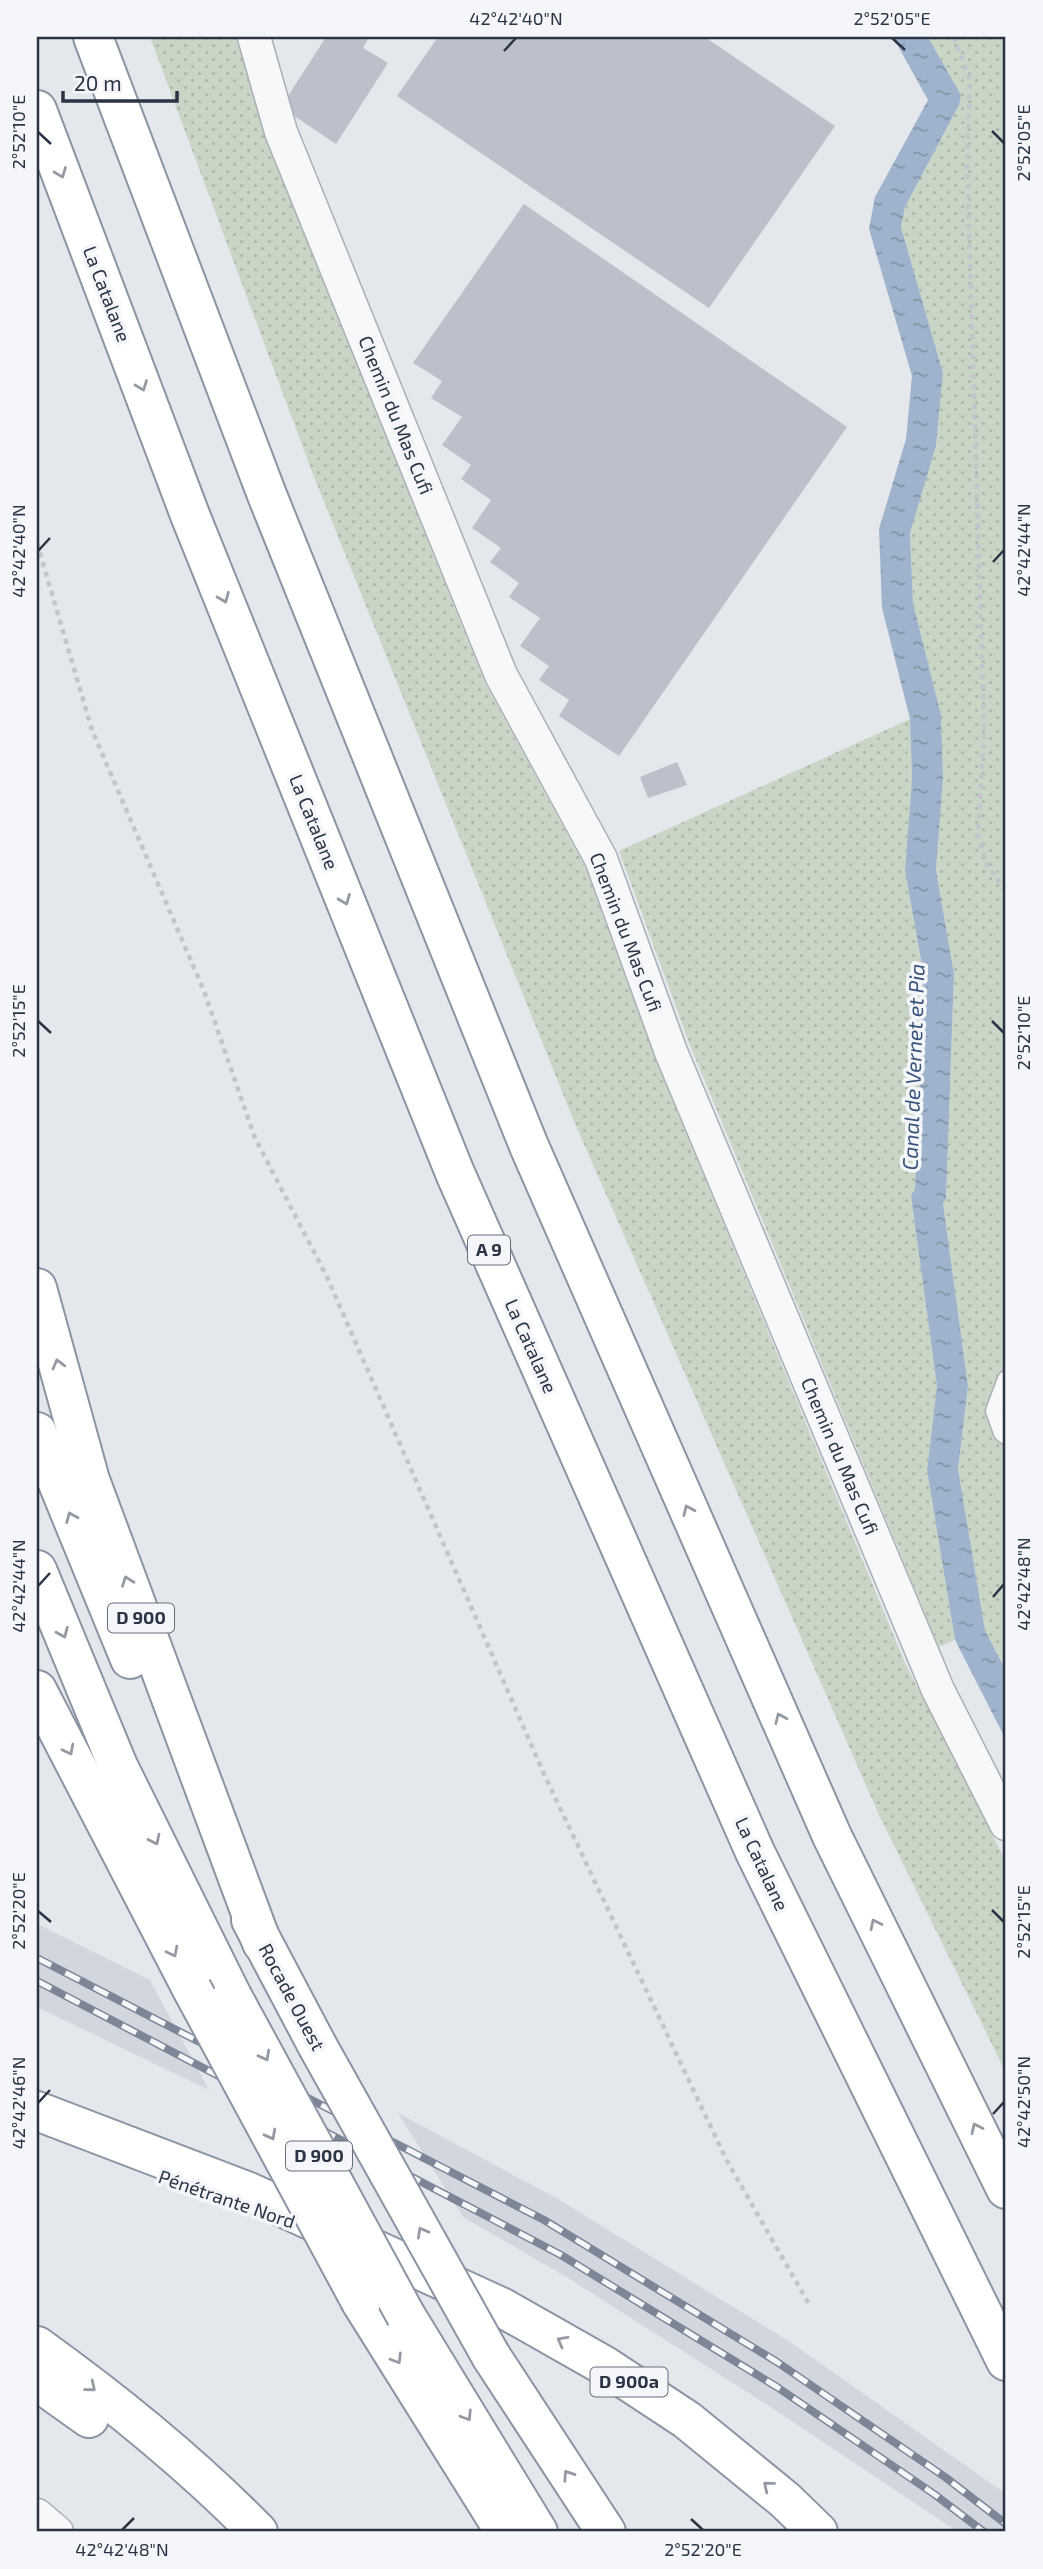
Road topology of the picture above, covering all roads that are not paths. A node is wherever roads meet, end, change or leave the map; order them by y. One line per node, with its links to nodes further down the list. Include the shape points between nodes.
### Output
1 (93, 37): 14 (highway, one-way to 1, via 832,1836 529,1146 267,495)
2 (254, 37): 10 (street, Chemin du Mas Cufi, via 281,132 501,675 601,859 671,1052 938,1690)
3 (37, 110): 17 (highway, La Catalane / A 9, one-way to 17, via 190,514 455,1173 755,1852)
4 (37, 1288): 11 (highway, D 900, one-way to 4, via 90,1480)
5 (1006, 1379): 7 (lane, via 994,1411)
6 (37, 1432): 11 (highway, Rocade Ouest / D 900, one-way to 6, via 156,1723)
7 (1006, 1436)
8 (37, 1570): 24 (highway, D 900, one-way to 24, bridge, via 118,1766 232,1996 406,2316)
9 (37, 1690): 23 (highway, D 900, one-way to 23, bridge, via 360,2302)
10 (1006, 1824)
11 (262, 1943): 25 (highway, Rocade Ouest / D 900, one-way to 11, bridge, via 491,2356)
12 (37, 2111): 15 (highway, via 250,2192)
13 (37, 2136): 15 (highway, Pénétrante Nord / D 900a, via 267,2211)
14 (1006, 2189)
15 (415, 2269): 26 (highway, D 900a, one-way to 15, via 687,2420 605,2365 501,2307)
16 (37, 2346): 22 (highway, one-way to 22, via 214,2487)
17 (1006, 2361)
18 (37, 2381): 21 (highway, via 197,2501)
19 (37, 2515): 20 (street)
20 (57, 2532)
21 (228, 2532)
22 (258, 2532)
23 (505, 2532)
24 (538, 2532)
25 (606, 2532)
26 (818, 2532)

